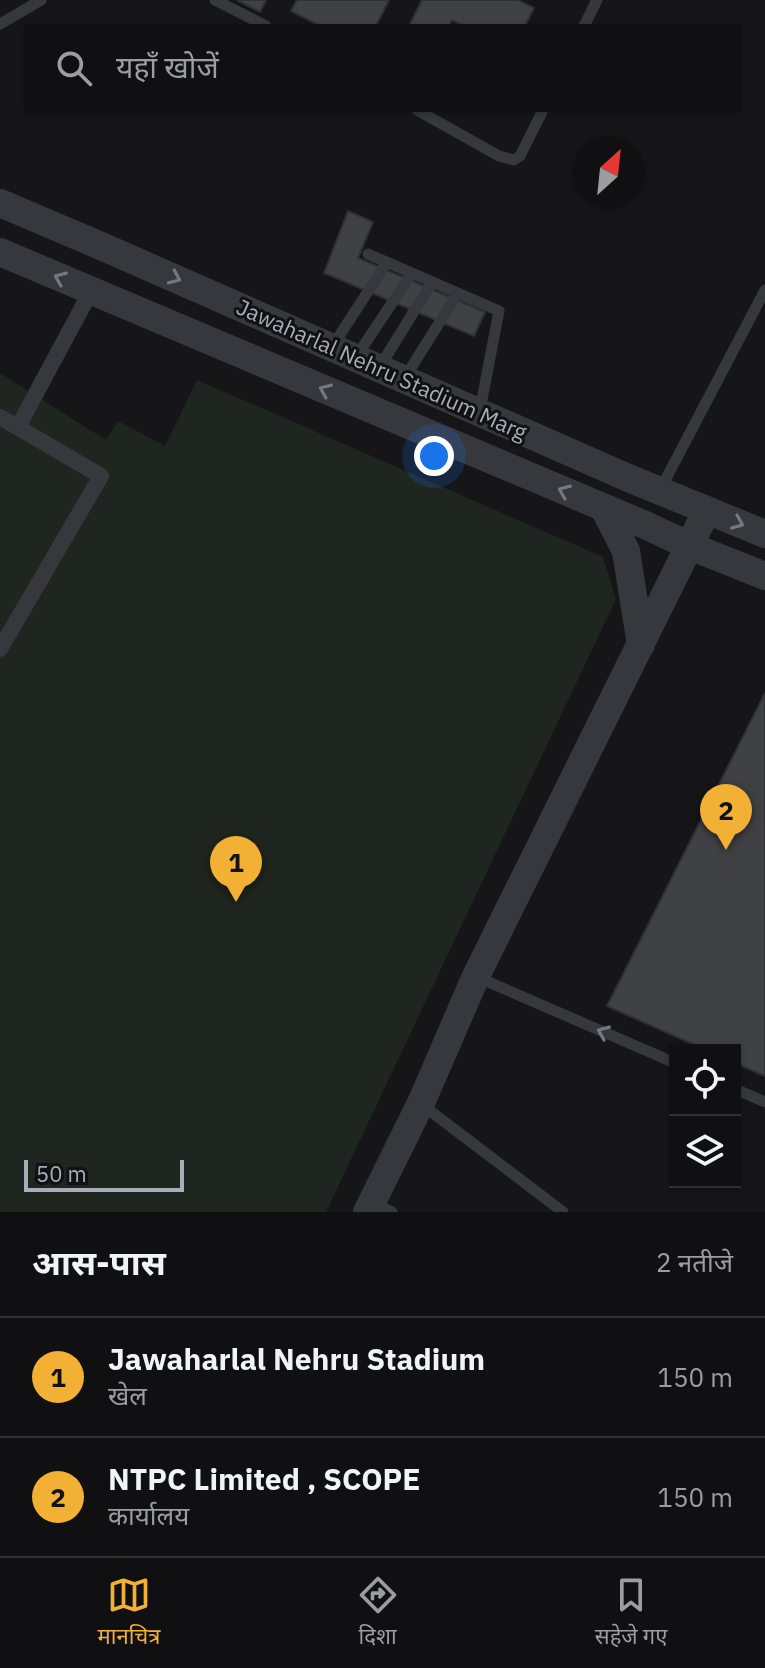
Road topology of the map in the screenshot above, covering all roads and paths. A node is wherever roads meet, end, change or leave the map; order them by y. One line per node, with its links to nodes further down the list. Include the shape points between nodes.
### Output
1 (41, 0): 4 (lane)
2 (215, 0): 5 (lane)
3 (597, 0): 6 (lane)
4 (0, 24)
5 (262, 24)
6 (585, 24)
7 (421, 112): 8 (lane, via 514,160)
8 (542, 112)
9 (0, 203): 18 (street, Jawaharlal Nehru Stadium Marg, one-way to 18)
10 (0, 252): 16 (street, Jawaharlal Nehru Stadium Marg, one-way to 10)
11 (368, 254): 12 (lane)
12 (387, 262): 13 (lane); 18 (lane)
13 (412, 273): 14 (lane); 18 (lane)
14 (432, 282): 17 (lane); 18 (lane)
15 (765, 290): 22 (lane)
16 (91, 291): 21 (street); 23 (street, Jawaharlal Nehru Stadium Marg, one-way to 16)
17 (458, 293): 18 (lane); 19 (lane, via 499,311)
18 (367, 363): 19 (street, Jawaharlal Nehru Stadium Marg)
19 (480, 413): 22 (street, Jawaharlal Nehru Stadium Marg)
20 (0, 417): 21 (street)
21 (18, 427): 29 (street, via 101,476)
22 (659, 491): 24 (street, Jawaharlal Nehru Stadium Marg)
23 (604, 508): 26 (street, Jawaharlal Nehru Stadium Marg); 28 (street, via 626,551)
24 (707, 510): 25 (street, Jawaharlal Nehru Stadium Marg, one-way to 25); 26 (street)
25 (765, 534)
26 (690, 546): 27 (street, Jawaharlal Nehru Stadium Marg); 28 (street)
27 (765, 576)
28 (641, 645): 30 (street)
29 (0, 649)
30 (476, 976): 31 (lane, one-way to 30); 34 (street)
31 (669, 1060)
32 (741, 1092): 33 (lane)
33 (765, 1102)
34 (421, 1103): 35 (street); 36 (lane)
35 (377, 1209)
36 (563, 1212)

